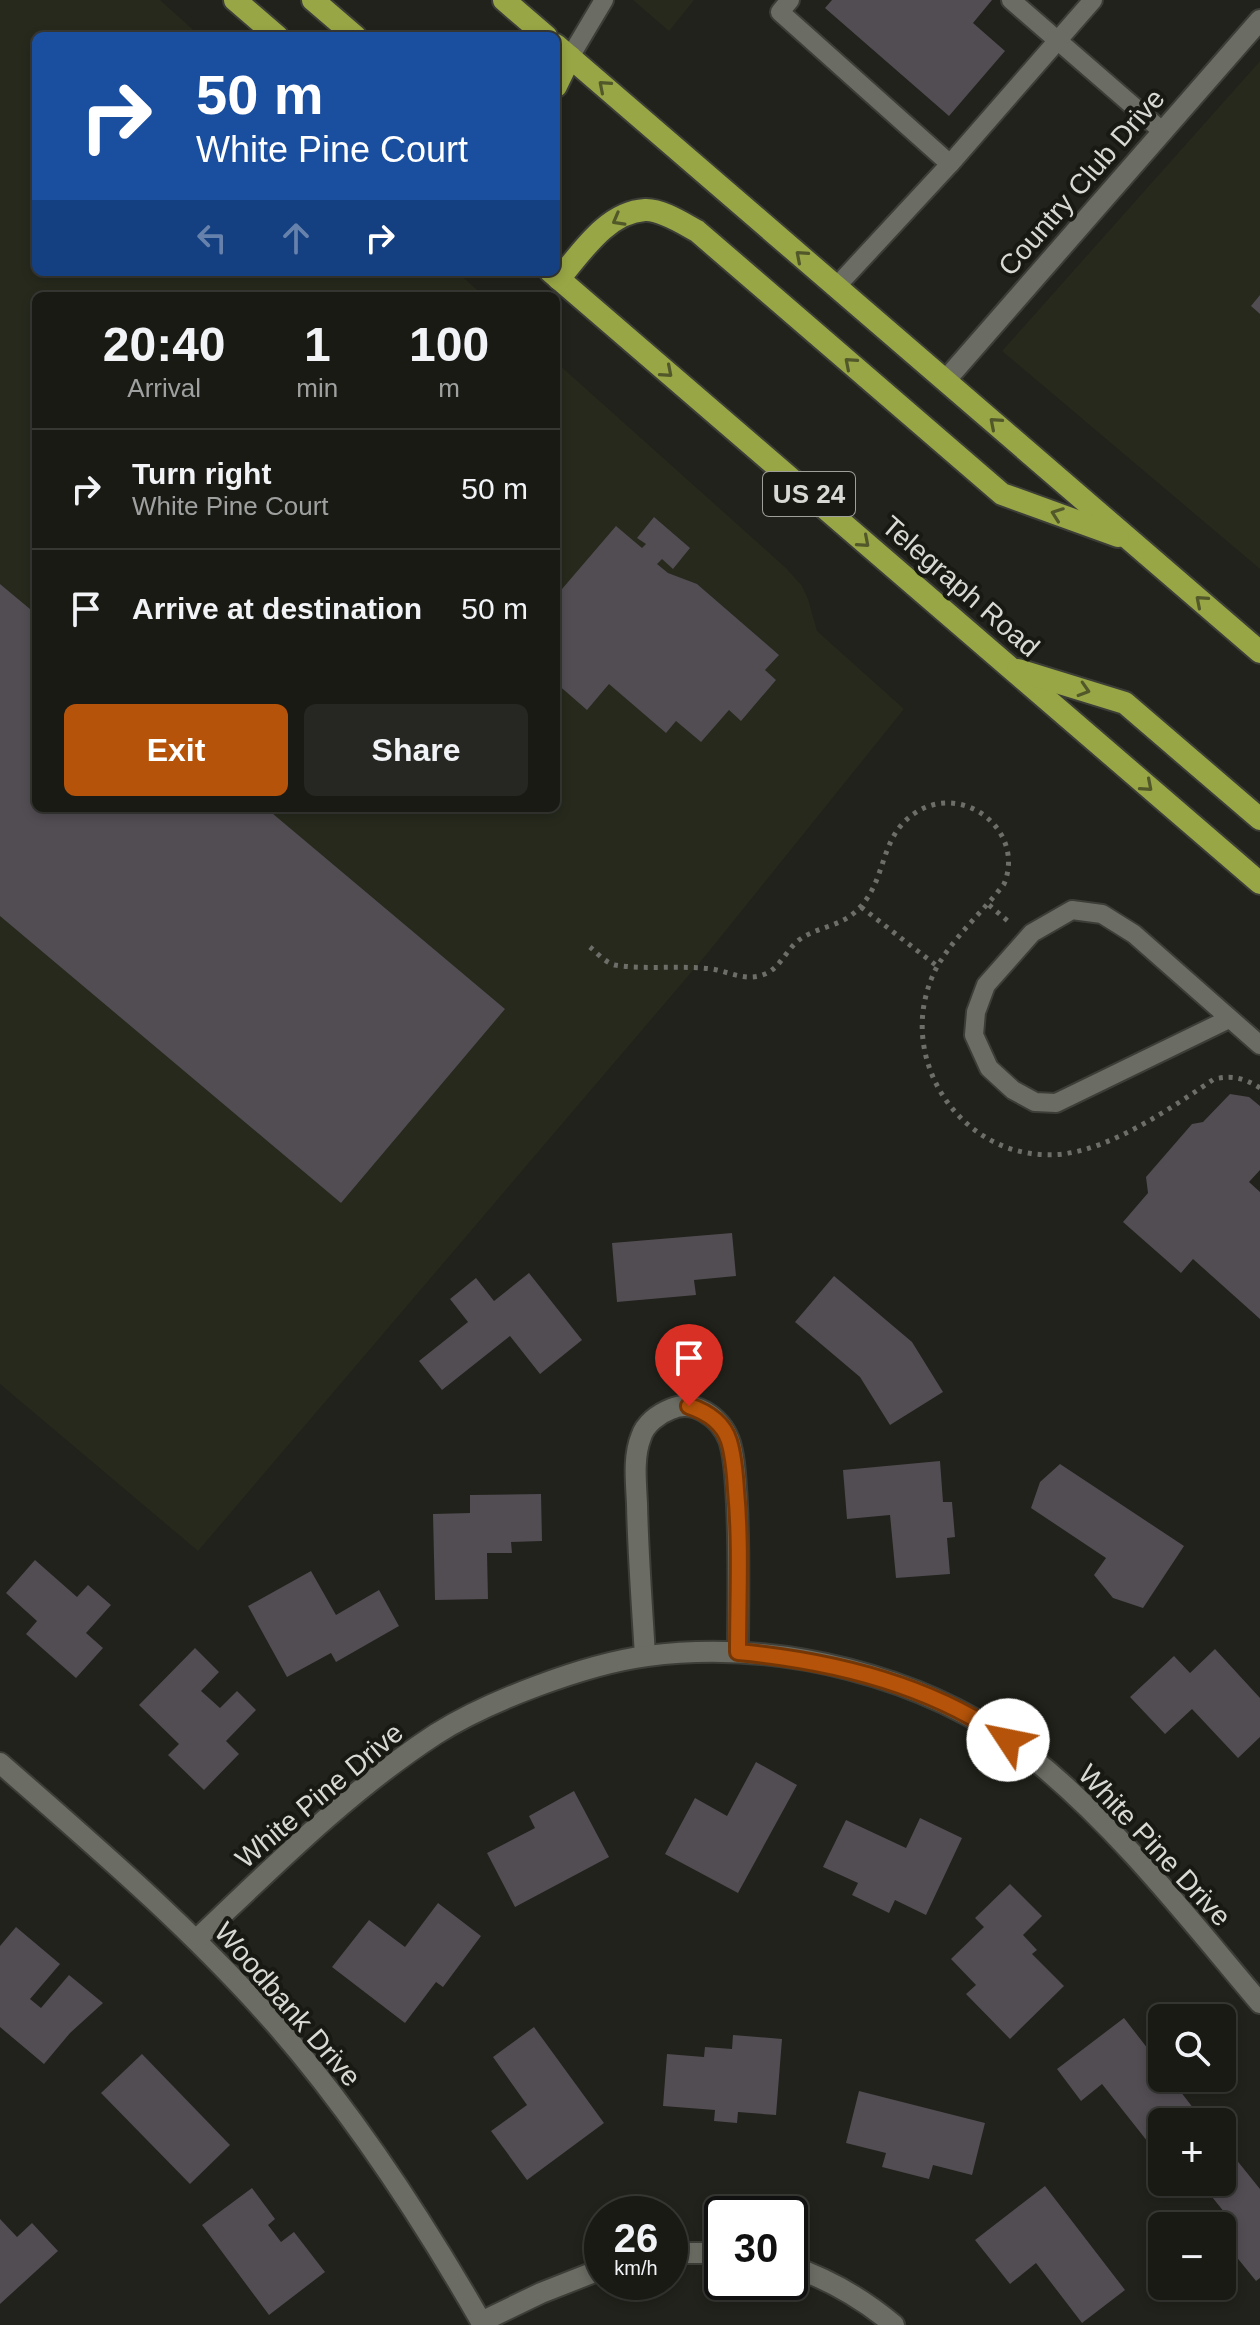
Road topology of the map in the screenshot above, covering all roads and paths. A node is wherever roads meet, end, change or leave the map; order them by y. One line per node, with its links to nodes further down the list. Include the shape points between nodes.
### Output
1 (235, 0): 9 (highway)
2 (313, 0): 10 (highway)
3 (504, 0): 11 (highway)
4 (604, 0): 13 (lane)
5 (790, 0): 15 (lane, via 780,12)
6 (1011, 0): 12 (lane)
7 (1093, 0): 12 (lane)
8 (1260, 20): 14 (street, Country Club Drive)
9 (272, 32)
10 (350, 32)
11 (541, 32)
12 (1058, 40): 14 (lane); 15 (lane)
13 (563, 51): 18 (highway, one-way to 13)
14 (1162, 131): 19 (street, Country Club Drive)
15 (950, 164): 18 (lane)
16 (560, 271): 20 (highway, one-way to 16, via 1002,494 697,231 677,221 647,209 621,216)
17 (555, 276): 22 (highway, Telegraph Road / US 24, one-way to 22)
18 (836, 287): 19 (highway)
19 (945, 381): 20 (highway, one-way to 19)
20 (1131, 540): 21 (highway, one-way to 20)
21 (1260, 652)
22 (1010, 667): 23 (highway, one-way to 23, via 1125,703); 24 (highway, Telegraph Road / US 24, one-way to 24)
23 (1260, 819)
24 (1260, 883)
25 (861, 907): 26 (path, via 838,924 802,937 773,970 744,978 716,970 611,964); 27 (path); 27 (path, via 891,837 918,811 958,803 992,822 1005,838 1010,870)
26 (590, 947)
27 (937, 966): 30 (path, via 922,1021 933,1080 958,1116 1004,1146 1027,1153 1083,1150 1108,1143 1214,1079 1246,1079)
28 (1229, 1019): 28 (lane, via 1134,934 1102,914 1072,910 1032,933 986,985 974,1035 989,1068 1013,1090 1035,1102 1056,1103); 29 (lane)
29 (1260, 1045)
30 (1260, 1088)
31 (738, 1652): 32 (street, White Pine Drive); 32 (street, via 734,1463 729,1439 717,1422 689,1406 673,1407 647,1424 638,1450); 35 (street, White Pine Drive, via 795,1657 891,1682 944,1701 985,1724 1030,1757 1105,1826)
32 (645, 1656): 34 (street, White Pine Drive, via 519,1693 436,1735 353,1796)
33 (0, 1763): 34 (street, Woodbank Drive)
34 (196, 1940): 38 (street, Woodbank Drive, via 279,2028 360,2132)
35 (1260, 2003)
36 (808, 2273): 39 (street, via 835,2284)
37 (584, 2276): 38 (street)
38 (482, 2324)
39 (894, 2325)

